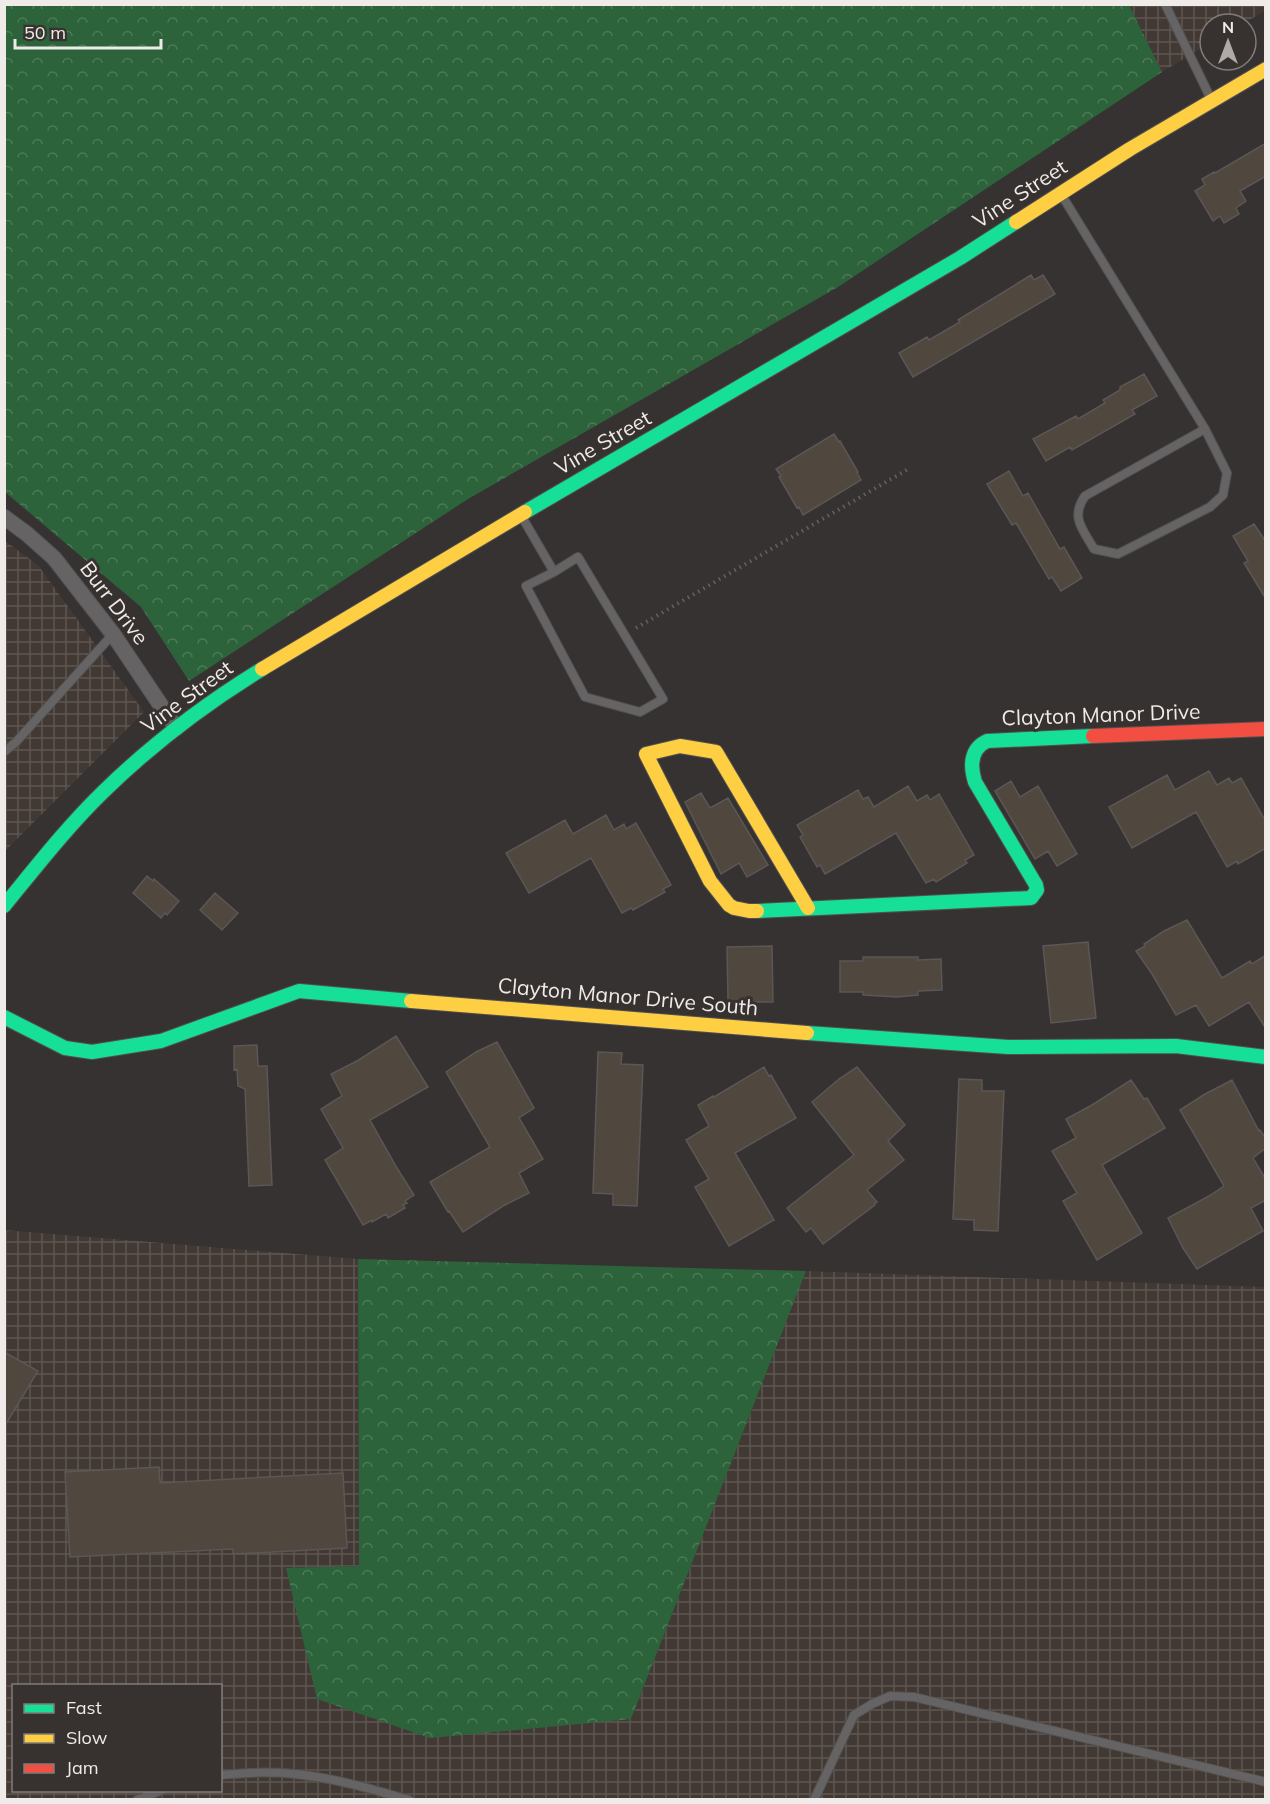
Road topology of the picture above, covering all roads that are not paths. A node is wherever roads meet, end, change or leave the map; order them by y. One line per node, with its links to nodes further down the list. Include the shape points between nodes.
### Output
1 (1166, 4): 3 (lane)
2 (1266, 69): 3 (street, Vine Street)
3 (1211, 100): 4 (street, Vine Street)
4 (1061, 193): 5 (lane); 6 (street, Vine Street, via 960,258)
5 (1205, 429): 5 (lane, via 1227,473 1223,495 1210,507 1118,554 1094,549 1079,523 1079,506 1085,496)
6 (521, 516): 8 (lane); 10 (street, Vine Street, via 228,690)
7 (5, 518): 9 (street, Burr Drive, via 54,558)
8 (554, 572): 8 (lane, via 578,557 663,699 640,712 585,697 526,586)
9 (113, 634): 10 (street, Burr Drive); 12 (lane)
10 (176, 728): 13 (street, Vine Street, via 103,792 54,843)
11 (1266, 729): 14 (street, Clayton Manor Drive, via 981,743 974,750 970,770 1036,885 1031,898)
12 (4, 752)
13 (4, 906)
14 (808, 908): 14 (street, Clayton Manor Drive, via 749,911 729,905 710,881 646,754 680,746 716,752)
15 (4, 1017): 16 (street, Clayton Manor Drive South, via 65,1048 92,1052 160,1041 299,991 1008,1047 1176,1046)
16 (1266, 1056)
17 (222, 1775): 21 (lane, via 294,1773)
18 (1266, 1782): 22 (lane, via 914,1697 890,1696 855,1715)
19 (159, 1792): 20 (lane)
20 (137, 1800)
21 (409, 1800)
22 (814, 1800)

